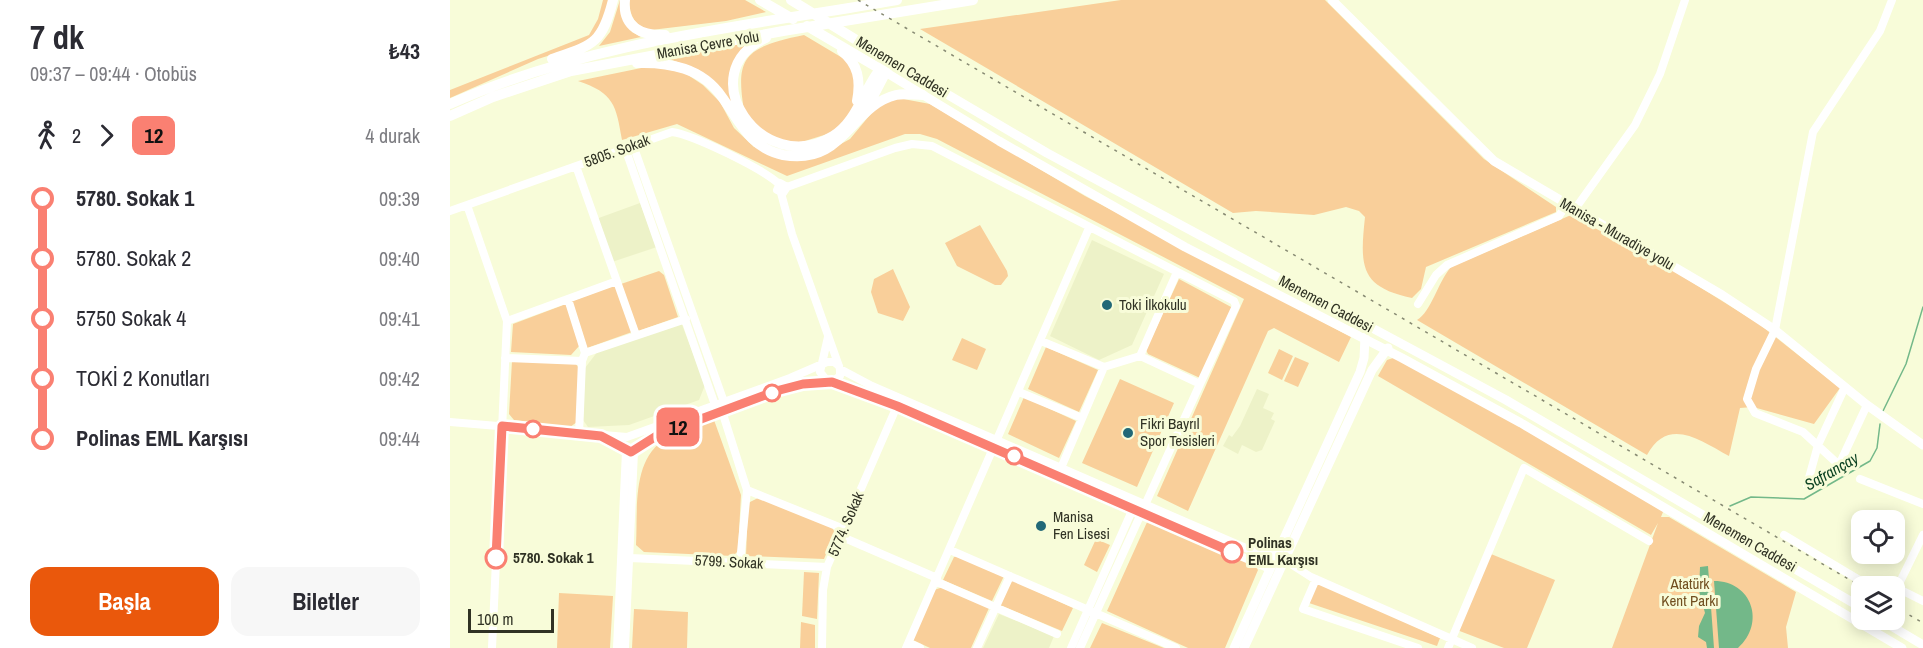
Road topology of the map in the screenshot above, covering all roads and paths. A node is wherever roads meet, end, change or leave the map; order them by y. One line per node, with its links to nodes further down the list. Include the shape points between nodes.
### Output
1 (613, 0): 16 (highway, via 606,28 597,41)
2 (625, 0): 11 (highway, via 629,22 644,34)
3 (760, 0): 12 (highway, Menemen Caddesi)
4 (791, 0): 13 (highway, Menemen Caddesi)
5 (897, 0): 11 (highway, Manisa Çevre Yolu)
6 (973, 0): 10 (highway, Manisa Çevre Yolu)
7 (1332, 0): 25 (main road, Manisa - Muradiye yolu, via 1494,161)
8 (1685, 0): 25 (street, via 1660,74 1635,125)
9 (1892, 0): 35 (street, via 1880,31 1813,132)
10 (783, 31): 14 (highway, Manisa Çevre Yolu); 19 (highway, via 754,44 736,69 735,97 756,133 789,146 808,146 834,136)
11 (701, 33): 16 (highway, Manisa Çevre Yolu, via 588,56)
12 (829, 39): 15 (highway, Menemen Caddesi); 19 (highway, via 856,66)
13 (889, 60): 15 (highway); 34 (main road, Menemen Caddesi, via 1047,153)
14 (610, 64): 19 (highway, via 662,62 694,72 722,97 754,142 784,155 802,156 829,148 843,138); 20 (highway, Manisa Çevre Yolu, via 534,82)
15 (883, 71): 17 (main road, Menemen Caddesi); 19 (highway)
16 (513, 77): 18 (highway, Manisa Çevre Yolu)
17 (923, 95): 19 (highway, via 896,95); 39 (main road, Menemen Caddesi, via 1182,245)
18 (450, 104)
19 (860, 112)
20 (450, 116)
21 (629, 147): 22 (street, 5805. Sokak); 23 (street, 5805. Sokak, via 672,132 683,134); 32 (street); 55 (street)
22 (576, 166): 24 (street, 5805. Sokak); 29 (street)
23 (782, 188): 27 (street, via 895,148 921,144 942,151); 37 (street, via 792,234)
24 (467, 205): 26 (street, 5805. Sokak); 33 (street)
25 (1570, 207): 31 (street, via 1559,216 1447,265 1436,274); 35 (main road, Manisa - Muradiye yolu)
26 (450, 212)
27 (1089, 228): 28 (street); 40 (street)
28 (1177, 272): 42 (street); 49 (street, via 1234,301 1236,306)
29 (617, 281): 30 (street); 36 (street)
30 (568, 299): 33 (street); 43 (street)
31 (1418, 304)
32 (686, 319): 36 (street); 52 (street)
33 (507, 321): 44 (street)
34 (1371, 328): 38 (main road, Menemen Caddesi); 39 (main road)
35 (1775, 330): 50 (main road, Manisa - Muradiye yolu); 64 (street, via 1747,399 1755,413 1803,432)
36 (636, 335): 43 (street)
37 (828, 336): 45 (street); 47 (street)
38 (1393, 338): 41 (main road); 95 (main road, Menemen Caddesi)
39 (1364, 339): 41 (main road, Menemen Caddesi); 81 (main road, via 1360,372)
40 (1041, 341): 46 (street); 51 (street)
41 (1387, 351): 83 (main road, via 1372,370); 116 (main road, Menemen Caddesi, via 1530,429)
42 (1140, 356): 46 (street); 49 (street)
43 (584, 357): 44 (street); 59 (street)
44 (505, 358): 58 (street)
45 (822, 366): 47 (street, via 830,361); 48 (street, via 821,376); 55 (street)
46 (1104, 367): 56 (street)
47 (840, 368): 48 (street, via 838,379); 62 (street, via 872,386)
48 (830, 382): 54 (street); 55 (street, via 776,391)
49 (1200, 384): 72 (street)
50 (1845, 387): 53 (main road, Manisa - Muradiye yolu); 64 (street)
51 (1019, 392): 56 (street); 62 (street)
52 (715, 405): 55 (street); 61 (street)
53 (1868, 405): 63 (main road, Manisa - Muradiye yolu); 64 (street, via 1839,465)
54 (897, 406): 65 (street); 76 (street, 5774. Sokak)
55 (723, 407): 66 (street); 70 (street)
56 (1082, 418): 67 (street)
57 (450, 422): 58 (street)
58 (502, 426): 59 (street); 103 (street)
59 (579, 434): 60 (street)
60 (601, 436): 61 (street); 66 (street)
61 (629, 436): 66 (street); 66 (street, via 637,438)
62 (998, 440): 65 (street); 67 (street)
63 (1923, 444)
64 (1818, 445): 69 (street)
65 (994, 448): 74 (street); 80 (street)
66 (630, 449): 82 (street); 104 (street)
67 (1061, 468): 71 (street)
68 (1860, 479): 73 (street)
69 (1808, 485)
70 (747, 489): 76 (street); 84 (street)
71 (1137, 500): 72 (street); 74 (street)
72 (1147, 504): 75 (street); 81 (street, via 1248,549)
73 (1923, 504)
74 (1133, 508): 75 (street); 97 (street)
75 (1143, 512): 86 (street); 97 (street)
76 (842, 533): 85 (street, 5774. Sokak); 92 (street)
77 (1784, 534): 89 (street)
78 (1923, 535): 90 (street)
79 (1649, 541): 100 (street, via 1524,468)
80 (950, 550): 88 (street); 92 (street)
81 (1275, 556): 83 (main road); 86 (main road)
82 (630, 558): 84 (street, 5799. Sokak); 105 (street)
83 (1286, 561): 87 (main road); 91 (street)
84 (740, 563): 85 (street, 5799. Sokak)
85 (827, 567): 106 (street, 5774. Sokak)
86 (1270, 569): 87 (main road); 112 (main road)
87 (1280, 574): 113 (main road)
88 (1010, 576): 96 (street); 97 (street)
89 (1853, 576)
90 (1902, 576)
91 (1316, 579): 100 (street); 114 (street, via 1304,609)
92 (936, 580): 96 (street); 102 (street)
93 (1905, 592): 94 (street)
94 (1923, 601)
95 (1851, 602)
96 (995, 607): 99 (street); 108 (street)
97 (1092, 611): 109 (street); 110 (street); 111 (street)
98 (1898, 630): 101 (main road)
99 (1057, 634)
100 (1449, 644): 115 (street)
101 (1923, 645)
102 (908, 646): 107 (street)
103 (492, 648)
104 (617, 648)
105 (625, 648)
106 (822, 648)
107 (920, 648)
108 (977, 648)
109 (1071, 648)
110 (1080, 648)
111 (1176, 648)
112 (1234, 648)
113 (1244, 648)
114 (1418, 648)
115 (1472, 648)
116 (1902, 648)

